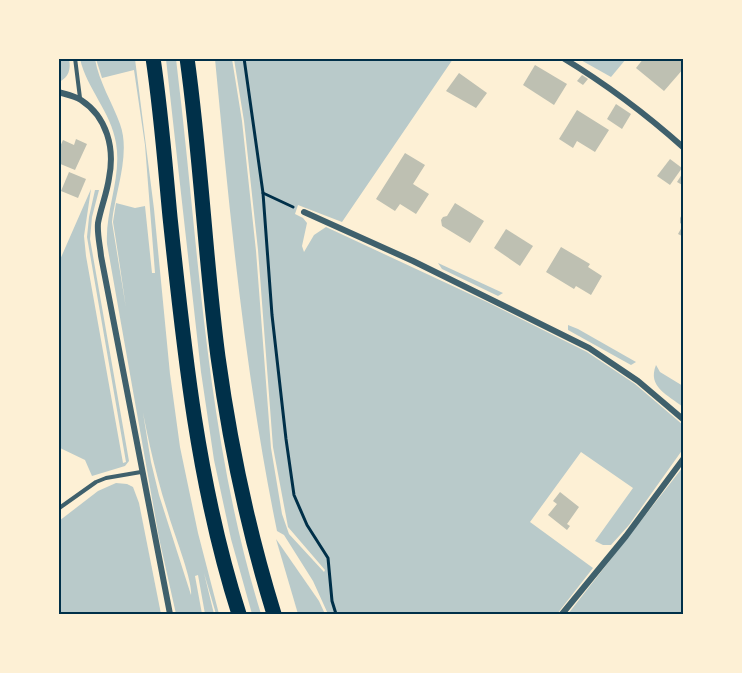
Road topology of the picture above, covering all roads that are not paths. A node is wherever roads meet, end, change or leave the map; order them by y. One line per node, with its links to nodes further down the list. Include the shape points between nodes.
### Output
1 (75, 58): 6 (lane)
2 (153, 58): 14 (highway, via 196,428 213,517)
3 (187, 58): 15 (highway, via 230,437 244,508)
4 (563, 58): 7 (street, via 595,78)
5 (58, 92): 6 (street)
6 (80, 99): 11 (street, via 102,123 111,149 109,181 98,227)
7 (684, 148)
8 (304, 213): 9 (street, via 413,261 588,348 638,381)
9 (684, 420)
10 (684, 458): 16 (street)
11 (141, 472): 12 (lane, via 96,482); 13 (street)
12 (58, 508)
13 (170, 615)
14 (239, 615)
15 (273, 615)
16 (562, 615)

